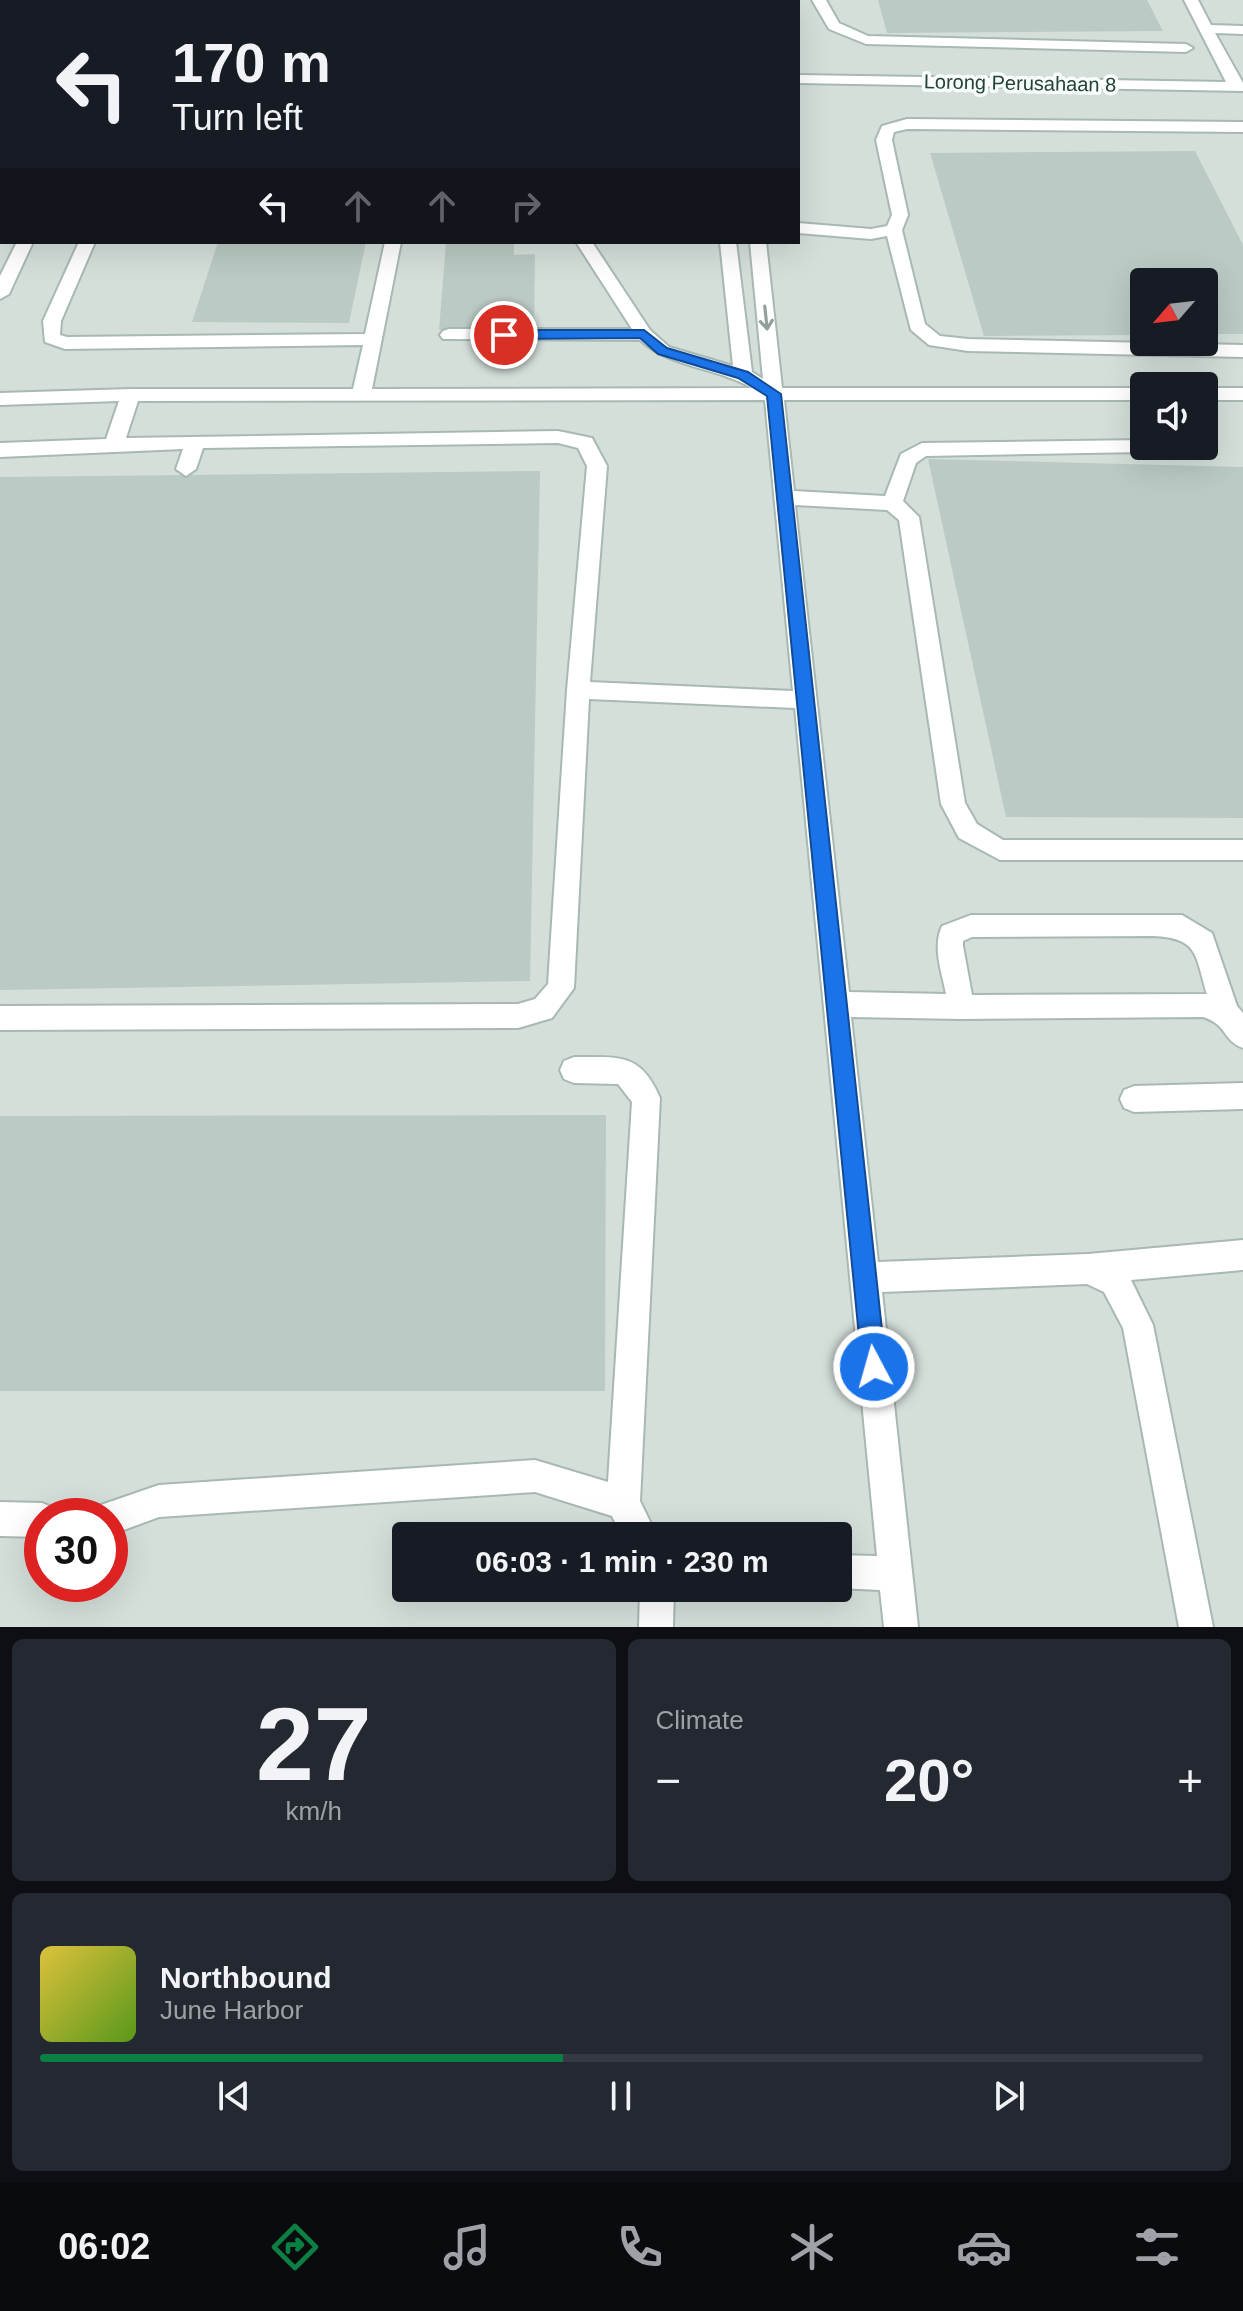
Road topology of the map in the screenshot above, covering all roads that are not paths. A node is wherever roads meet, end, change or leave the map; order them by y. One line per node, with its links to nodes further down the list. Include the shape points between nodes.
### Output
1 (819, 0): 5 (street, via 834,26 866,40)
2 (1191, 0): 3 (street)
3 (1208, 29): 4 (street); 9 (street)
4 (1243, 30)
5 (1186, 48)
6 (800, 66): 8 (street)
7 (800, 79): 8 (street, Lorong Perusahaan 8)
8 (858, 81): 9 (street, Lorong Perusahaan 8); 10 (street)
9 (1240, 87)
10 (800, 91)
11 (1243, 127): 13 (street, via 907,124 887,129 884,140 900,215)
12 (800, 228): 13 (street, via 871,234)
13 (894, 230): 24 (street, via 917,326 935,341)
14 (24, 244): 20 (street)
15 (86, 244): 23 (street, via 52,321 51,338 65,343)
16 (393, 244): 23 (street)
17 (588, 244): 21 (street)
18 (728, 244): 25 (street)
19 (758, 244): 26 (street, one-way to 26)
20 (0, 294)
21 (644, 334): 22 (street); 25 (street, via 663,351)
22 (449, 335)
23 (373, 339): 31 (street)
24 (1243, 351)
25 (743, 375): 26 (street)
26 (774, 394): 27 (street); 31 (street); 38 (street)
27 (1130, 394)
28 (1218, 394): 29 (street)
29 (1243, 394)
30 (131, 395): 31 (street); 32 (street); 34 (street)
31 (361, 395)
32 (0, 399)
33 (195, 442): 34 (street); 37 (street); 40 (street, via 558,437 585,443 597,466)
34 (114, 445): 36 (street)
35 (1130, 446): 39 (street, via 922,450 908,459)
36 (0, 450)
37 (186, 469)
38 (785, 498): 39 (street); 41 (street)
39 (892, 503): 42 (street, via 909,517 953,804 968,831 1000,850)
40 (578, 690): 41 (street); 46 (street, via 561,988 543,1009 518,1016)
41 (805, 700): 43 (street)
42 (1243, 850)
43 (837, 1004): 44 (street); 53 (street)
44 (961, 1007): 45 (street, via 1203,1005); 45 (street, via 951,934 971,926 1153,925 1182,926 1203,941)
45 (1226, 1012): 47 (street)
46 (0, 1018)
47 (1243, 1035)
48 (574, 1070): 54 (street, via 625,1071 646,1098)
49 (1243, 1096): 50 (street)
50 (1134, 1099)
51 (1243, 1255): 52 (street)
52 (1087, 1269): 53 (street); 64 (street, via 1115,1281 1138,1325)
53 (865, 1278): 60 (street)
54 (623, 1503): 55 (street, via 535,1476 159,1501); 58 (street)
55 (128, 1512)
56 (0, 1519): 57 (street)
57 (24, 1520)
58 (633, 1522)
59 (852, 1572): 60 (street)
60 (895, 1573): 63 (street)
61 (657, 1602): 62 (street)
62 (656, 1627)
63 (901, 1627)
64 (1196, 1627)

